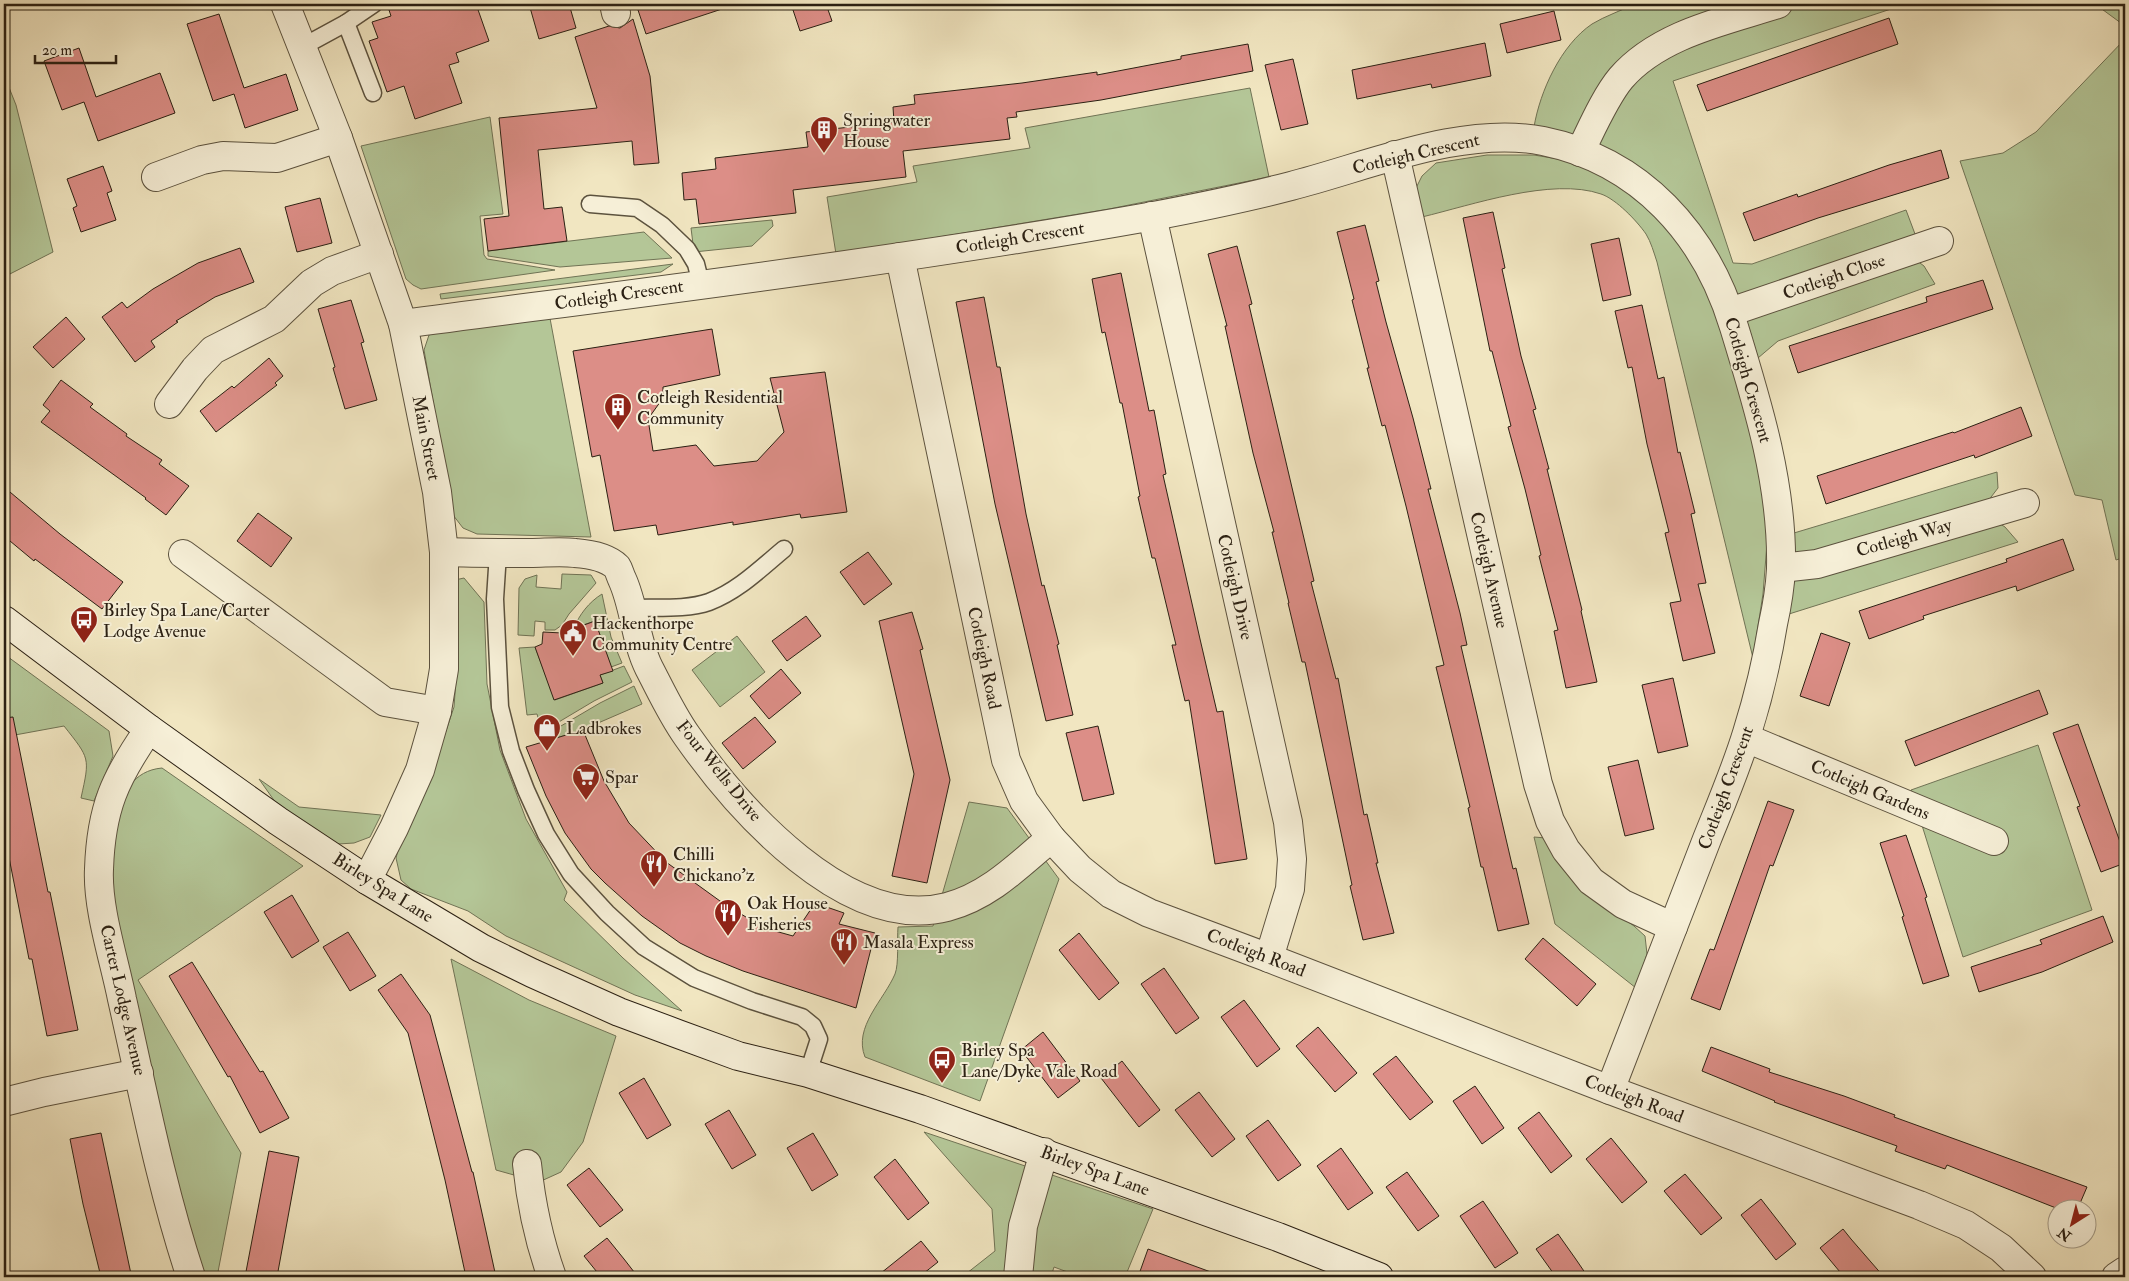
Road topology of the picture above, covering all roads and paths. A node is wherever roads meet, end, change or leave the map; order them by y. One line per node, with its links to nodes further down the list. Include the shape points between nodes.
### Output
1 (285, 4): 5 (street, Main Street)
2 (374, 4): 4 (lane)
3 (1778, 4): 8 (street, via 1694,32 1642,57 1620,79)
4 (346, 23): 5 (lane); 6 (lane)
5 (302, 47): 7 (street, Main Street)
6 (373, 94)
7 (338, 138): 10 (street, via 277,158 223,156 202,160); 14 (street, Main Street)
8 (1580, 152): 9 (street, Cotleigh Crescent, via 1542,140 1494,137); 17 (street, Cotleigh Crescent, via 1634,178 1666,206 1692,237)
9 (1394, 155): 12 (street, Cotleigh Crescent, via 1289,187); 34 (street, Cotleigh Avenue, via 1538,784 1550,821 1566,850 1591,880 1623,904)
10 (156, 177)
11 (590, 204): 16 (lane, via 638,208 662,224 687,249 696,264)
12 (1152, 216): 15 (street, Cotleigh Crescent); 35 (street, Cotleigh Drive, via 1288,822 1292,859 1290,890)
13 (1939, 241): 17 (street, Cotleigh Close)
14 (379, 254): 18 (street, Main Street); 19 (street, via 332,271 312,283 274,319 213,350)
15 (900, 257): 16 (street, Cotleigh Crescent); 31 (street, Cotleigh Road, via 1006,760 1024,801)
16 (701, 284): 18 (street, Cotleigh Crescent)
17 (1730, 312): 25 (street, Cotleigh Crescent, via 1772,465)
18 (403, 324): 22 (street, Main Street, via 437,492)
19 (169, 404)
20 (2025, 503): 25 (street, Cotleigh Way, via 1817,564)
21 (784, 549): 26 (lane, via 734,590 707,603)
22 (444, 552): 23 (street, Four Wells Drive); 28 (street, Main Street, via 444,668)
23 (498, 553): 26 (street, Four Wells Drive, via 574,552 600,557 616,567); 37 (lane, via 495,598 500,707 511,751 546,834 571,874 644,947 694,978 802,1017 813,1026 819,1039)
24 (183, 554): 28 (street, via 385,702)
25 (1781, 568): 30 (street, Cotleigh Crescent, via 1765,669)
26 (632, 608): 31 (street, Four Wells Drive, via 647,665 686,735 773,837 812,869 851,894 886,907 918,911 946,907 974,897 1000,882)
27 (4, 620): 29 (street, Birley Spa Lane)
28 (437, 711): 33 (street, Main Street, via 420,770)
29 (149, 730): 33 (street, Birley Spa Lane); 36 (street, Carter Lodge Avenue, via 116,783 107,806 98,870 101,903)
30 (1746, 738): 32 (street, Cotleigh Gardens); 34 (street, Cotleigh Crescent)
31 (1051, 838): 35 (street, Cotleigh Road, via 1080,869 1111,894 1149,913)
32 (1994, 841)
33 (367, 880): 37 (street, Birley Spa Lane, via 481,948 601,1004 738,1056)
34 (1673, 927): 38 (street, Cotleigh Crescent)
35 (1269, 958): 38 (street, Cotleigh Road)
36 (139, 1073): 39 (street); 43 (street, Carter Lodge Avenue, via 176,1231)
37 (808, 1073): 40 (street, Birley Spa Lane)
38 (1610, 1090): 47 (street, Cotleigh Road, via 1958,1222 2001,1248)
39 (4, 1102)
40 (1044, 1152): 45 (street, via 1023,1226); 46 (street, Birley Spa Lane, via 1278,1236)
41 (527, 1164): 44 (street, via 530,1195)
42 (2125, 1270): 48 (street)
43 (192, 1277)
44 (552, 1277)
45 (1018, 1277)
46 (1379, 1277)
47 (2032, 1277)
48 (2116, 1277)

